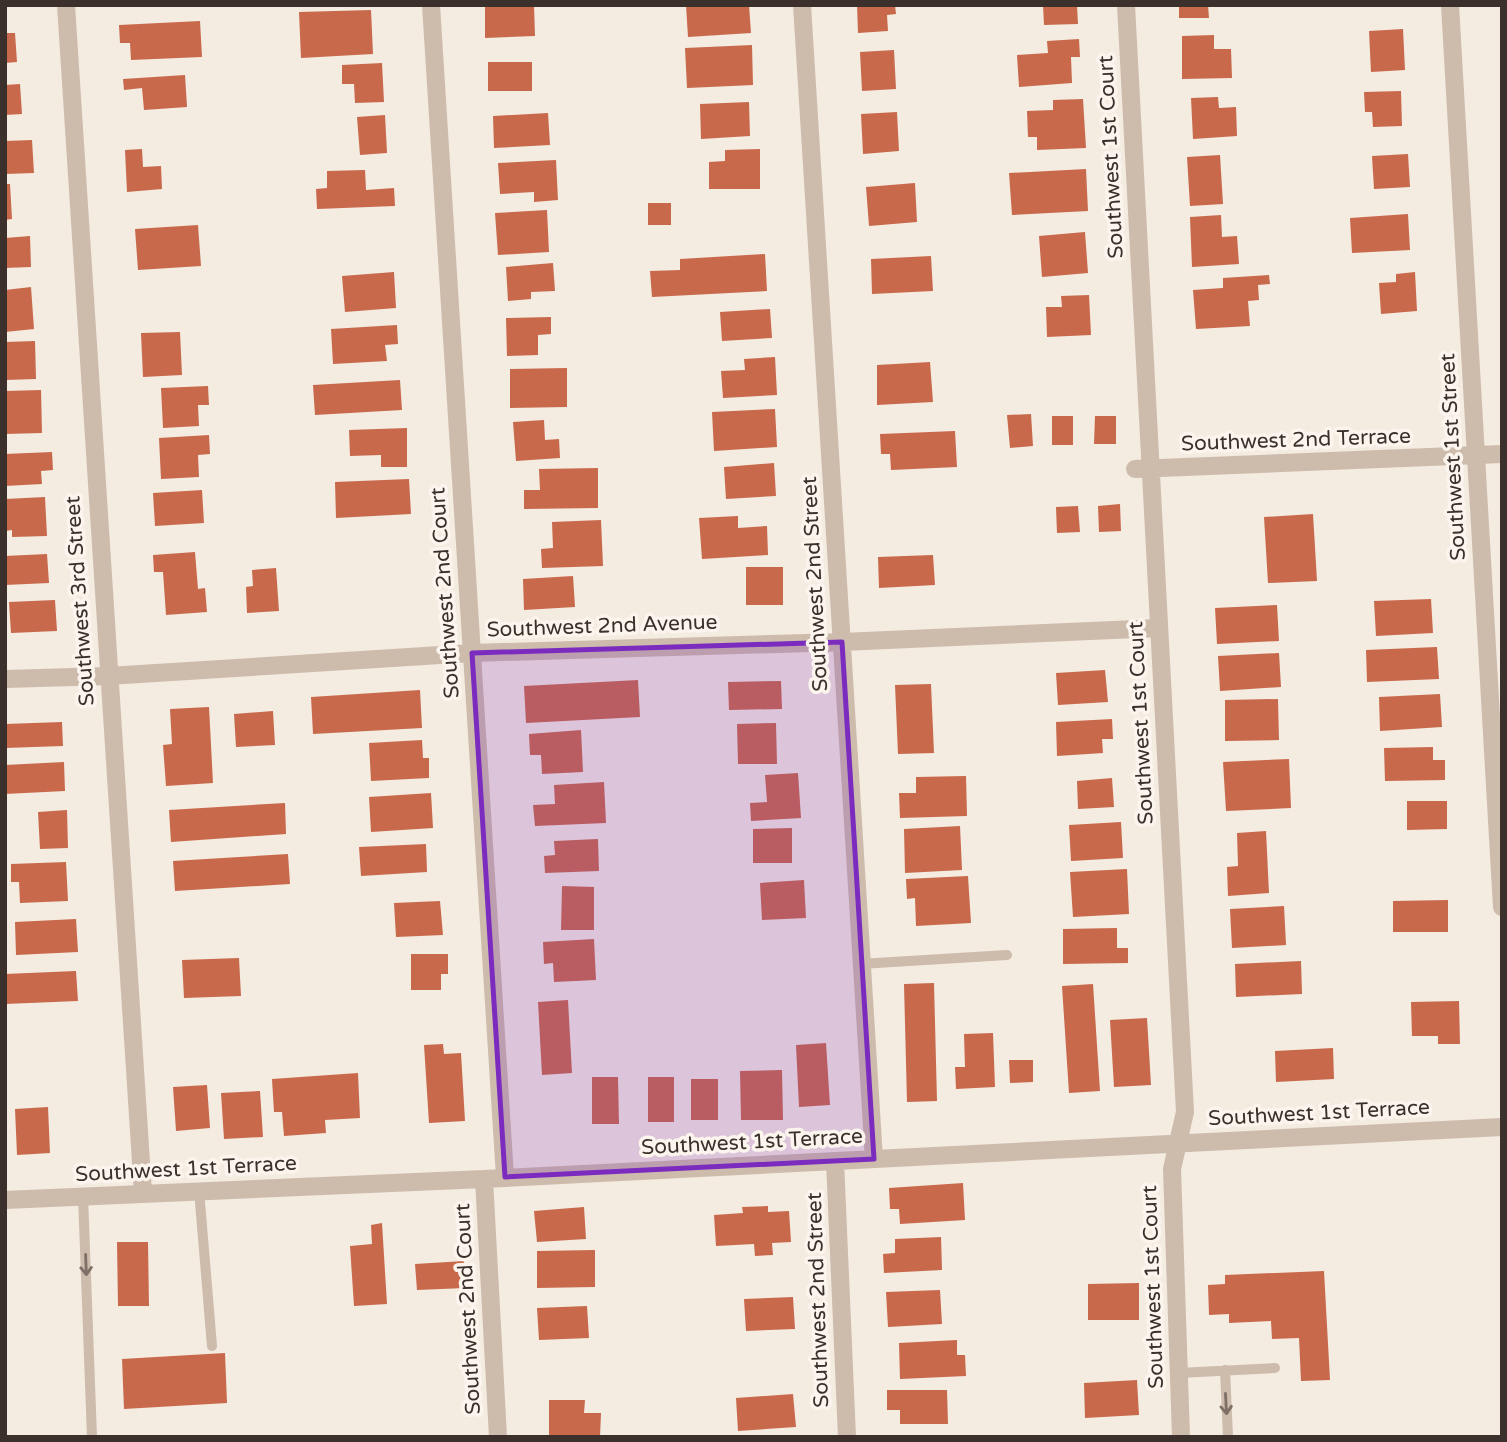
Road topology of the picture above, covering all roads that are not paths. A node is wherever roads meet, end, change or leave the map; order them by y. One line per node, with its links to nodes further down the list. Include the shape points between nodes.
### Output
1 (66, 5): 12 (street, Southwest 3rd Street)
2 (431, 5): 11 (street, Southwest 2nd Court)
3 (802, 5): 10 (street, Southwest 2nd Street)
4 (1126, 5): 8 (street, Southwest 1st Court)
5 (1450, 5): 7 (street, Southwest 1st Street)
6 (1502, 454): 7 (street, Southwest 2nd Terrace)
7 (1476, 455): 8 (street, Southwest 2nd Terrace); 14 (street, Southwest 1st Street)
8 (1143, 469): 9 (street, Southwest 1st Court)
9 (1159, 628): 10 (street, Southwest 2nd Avenue); 19 (street, Southwest 1st Court, via 1185,1112)
10 (842, 642): 11 (street, Southwest 2nd Avenue); 17 (street, Southwest 2nd Street)
11 (472, 653): 12 (street, Southwest 2nd Avenue); 22 (street, Southwest 2nd Court)
12 (108, 676): 13 (street, Southwest 2nd Avenue); 25 (street, Southwest 3rd Street)
13 (5, 679)
14 (1500, 844): 15 (street, Southwest 1st Street)
15 (1502, 907)
16 (1007, 954): 17 (lane)
17 (860, 964): 20 (street, Southwest 2nd Street)
18 (1502, 1128): 19 (street, Southwest 1st Terrace)
19 (1178, 1143): 20 (street, Southwest 1st Terrace); 31 (street, Southwest 1st Court, via 1172,1169)
20 (874, 1159): 21 (street, Southwest 1st Terrace)
21 (835, 1161): 22 (street, Southwest 1st Terrace); 34 (street, Southwest 2nd Street)
22 (505, 1177): 23 (street, Southwest 1st Terrace)
23 (484, 1179): 24 (street, Southwest 1st Terrace); 33 (street, Southwest 2nd Court)
24 (199, 1190): 25 (street, Southwest 1st Terrace); 28 (lane)
25 (143, 1193): 26 (street, Southwest 1st Terrace)
26 (83, 1196): 27 (street, Southwest 1st Terrace); 32 (lane, one-way to 32)
27 (5, 1200)
28 (212, 1346)
29 (1275, 1368): 30 (lane)
30 (1224, 1370): 31 (lane); 36 (lane, one-way to 36)
31 (1179, 1373): 35 (street, Southwest 1st Court)
32 (92, 1437)
33 (498, 1437)
34 (847, 1437)
35 (1181, 1437)
36 (1228, 1437)

